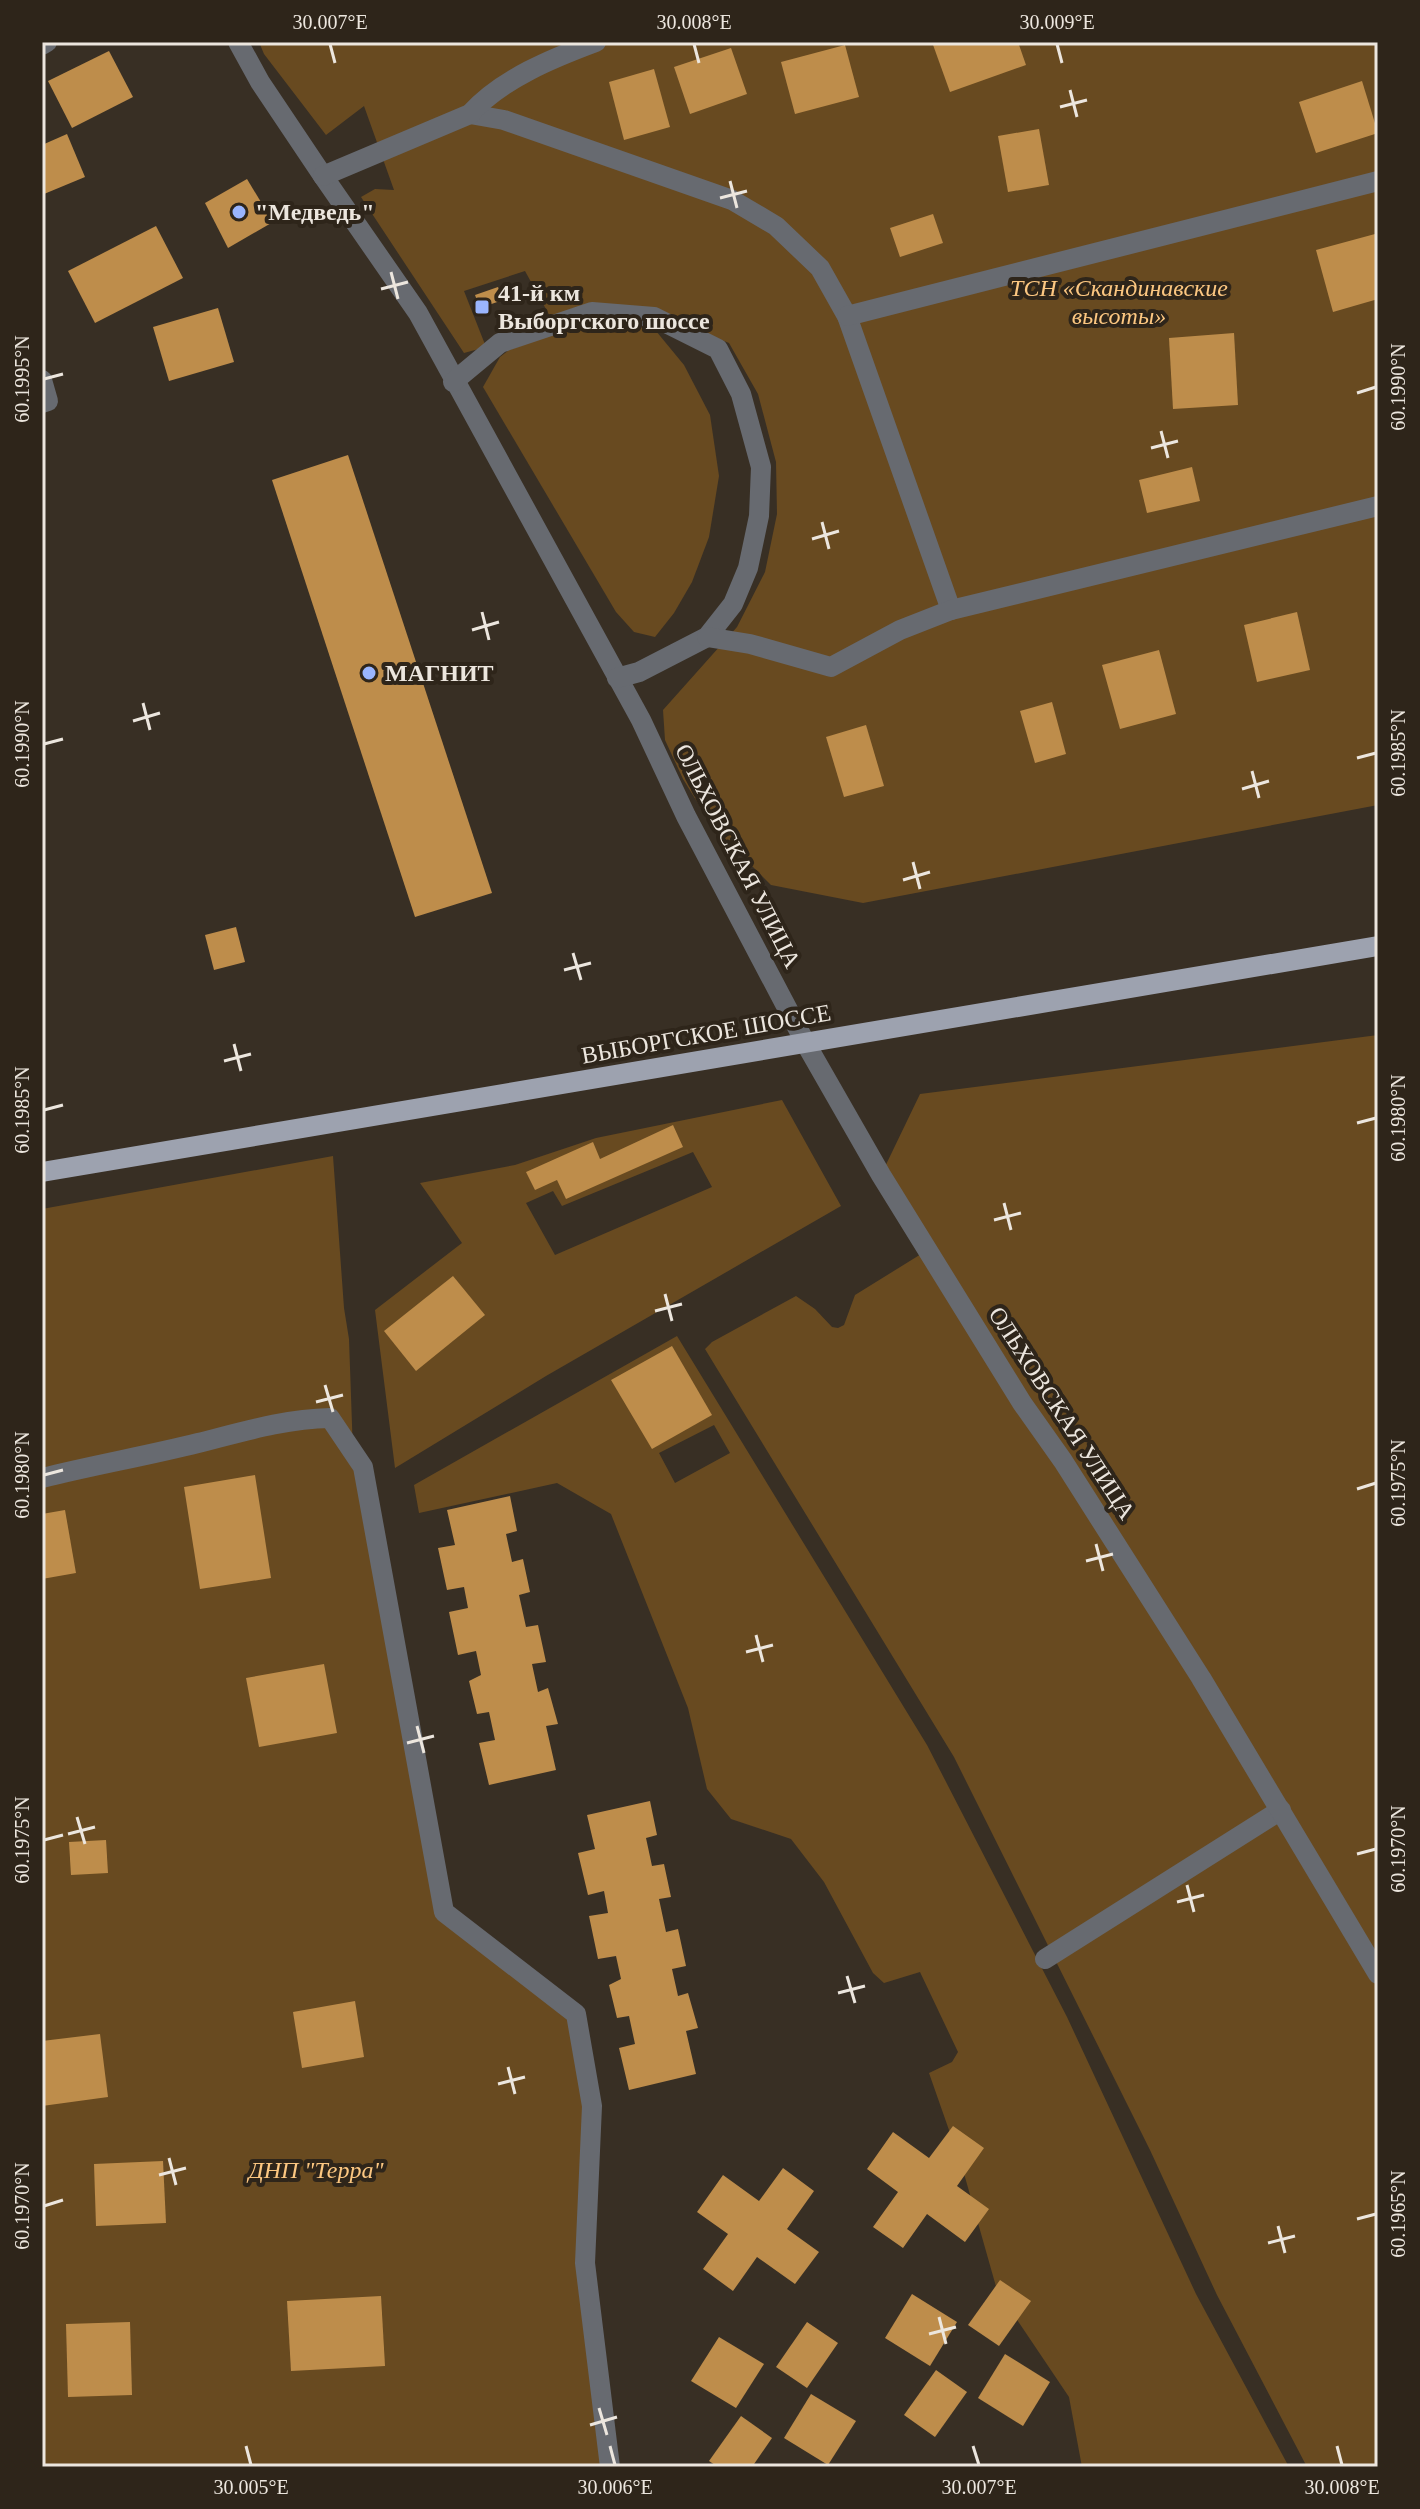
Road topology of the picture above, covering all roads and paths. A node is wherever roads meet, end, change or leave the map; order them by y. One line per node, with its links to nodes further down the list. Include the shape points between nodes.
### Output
1 (238, 42): 4 (street, ОЛЬХОВСКАЯ УЛИЦА)
2 (596, 42): 3 (street, via 485,97)
3 (470, 114): 4 (street); 6 (street, via 504,120 732,200 776,226 820,268)
4 (323, 176): 8 (street, ОЛЬХОВСКАЯ УЛИЦА, via 418,313)
5 (1378, 181): 6 (street)
6 (847, 316): 11 (street)
7 (42, 380): 9 (street, via 48,401)
8 (453, 382): 12 (street, via 500,343 592,312 654,317 718,349 741,394 761,467 759,516 748,568 733,604); 13 (street, ОЛЬХОВСКАЯ УЛИЦА)
9 (42, 403)
10 (1378, 506): 11 (street)
11 (951, 610): 12 (street, via 831,667)
12 (707, 637): 13 (street)
13 (617, 678): 15 (street, ОЛЬХОВСКАЯ УЛИЦА)
14 (1378, 946): 15 (main road, ВЫБОРГСКОЕ ШОССЕ)
15 (806, 1044): 16 (main road, ВЫБОРГСКОЕ ШОССЕ); 18 (street, ОЛЬХОВСКАЯ УЛИЦА, via 926,1250)
16 (42, 1172)
17 (42, 1478): 21 (street, via 272,1423 330,1418 363,1467 444,1912 576,2014 592,2106 585,2263)
18 (1281, 1810): 19 (street); 20 (street, ОЛЬХОВСКАЯ УЛИЦА)
19 (1045, 1959)
20 (1378, 1974)
21 (610, 2467)

